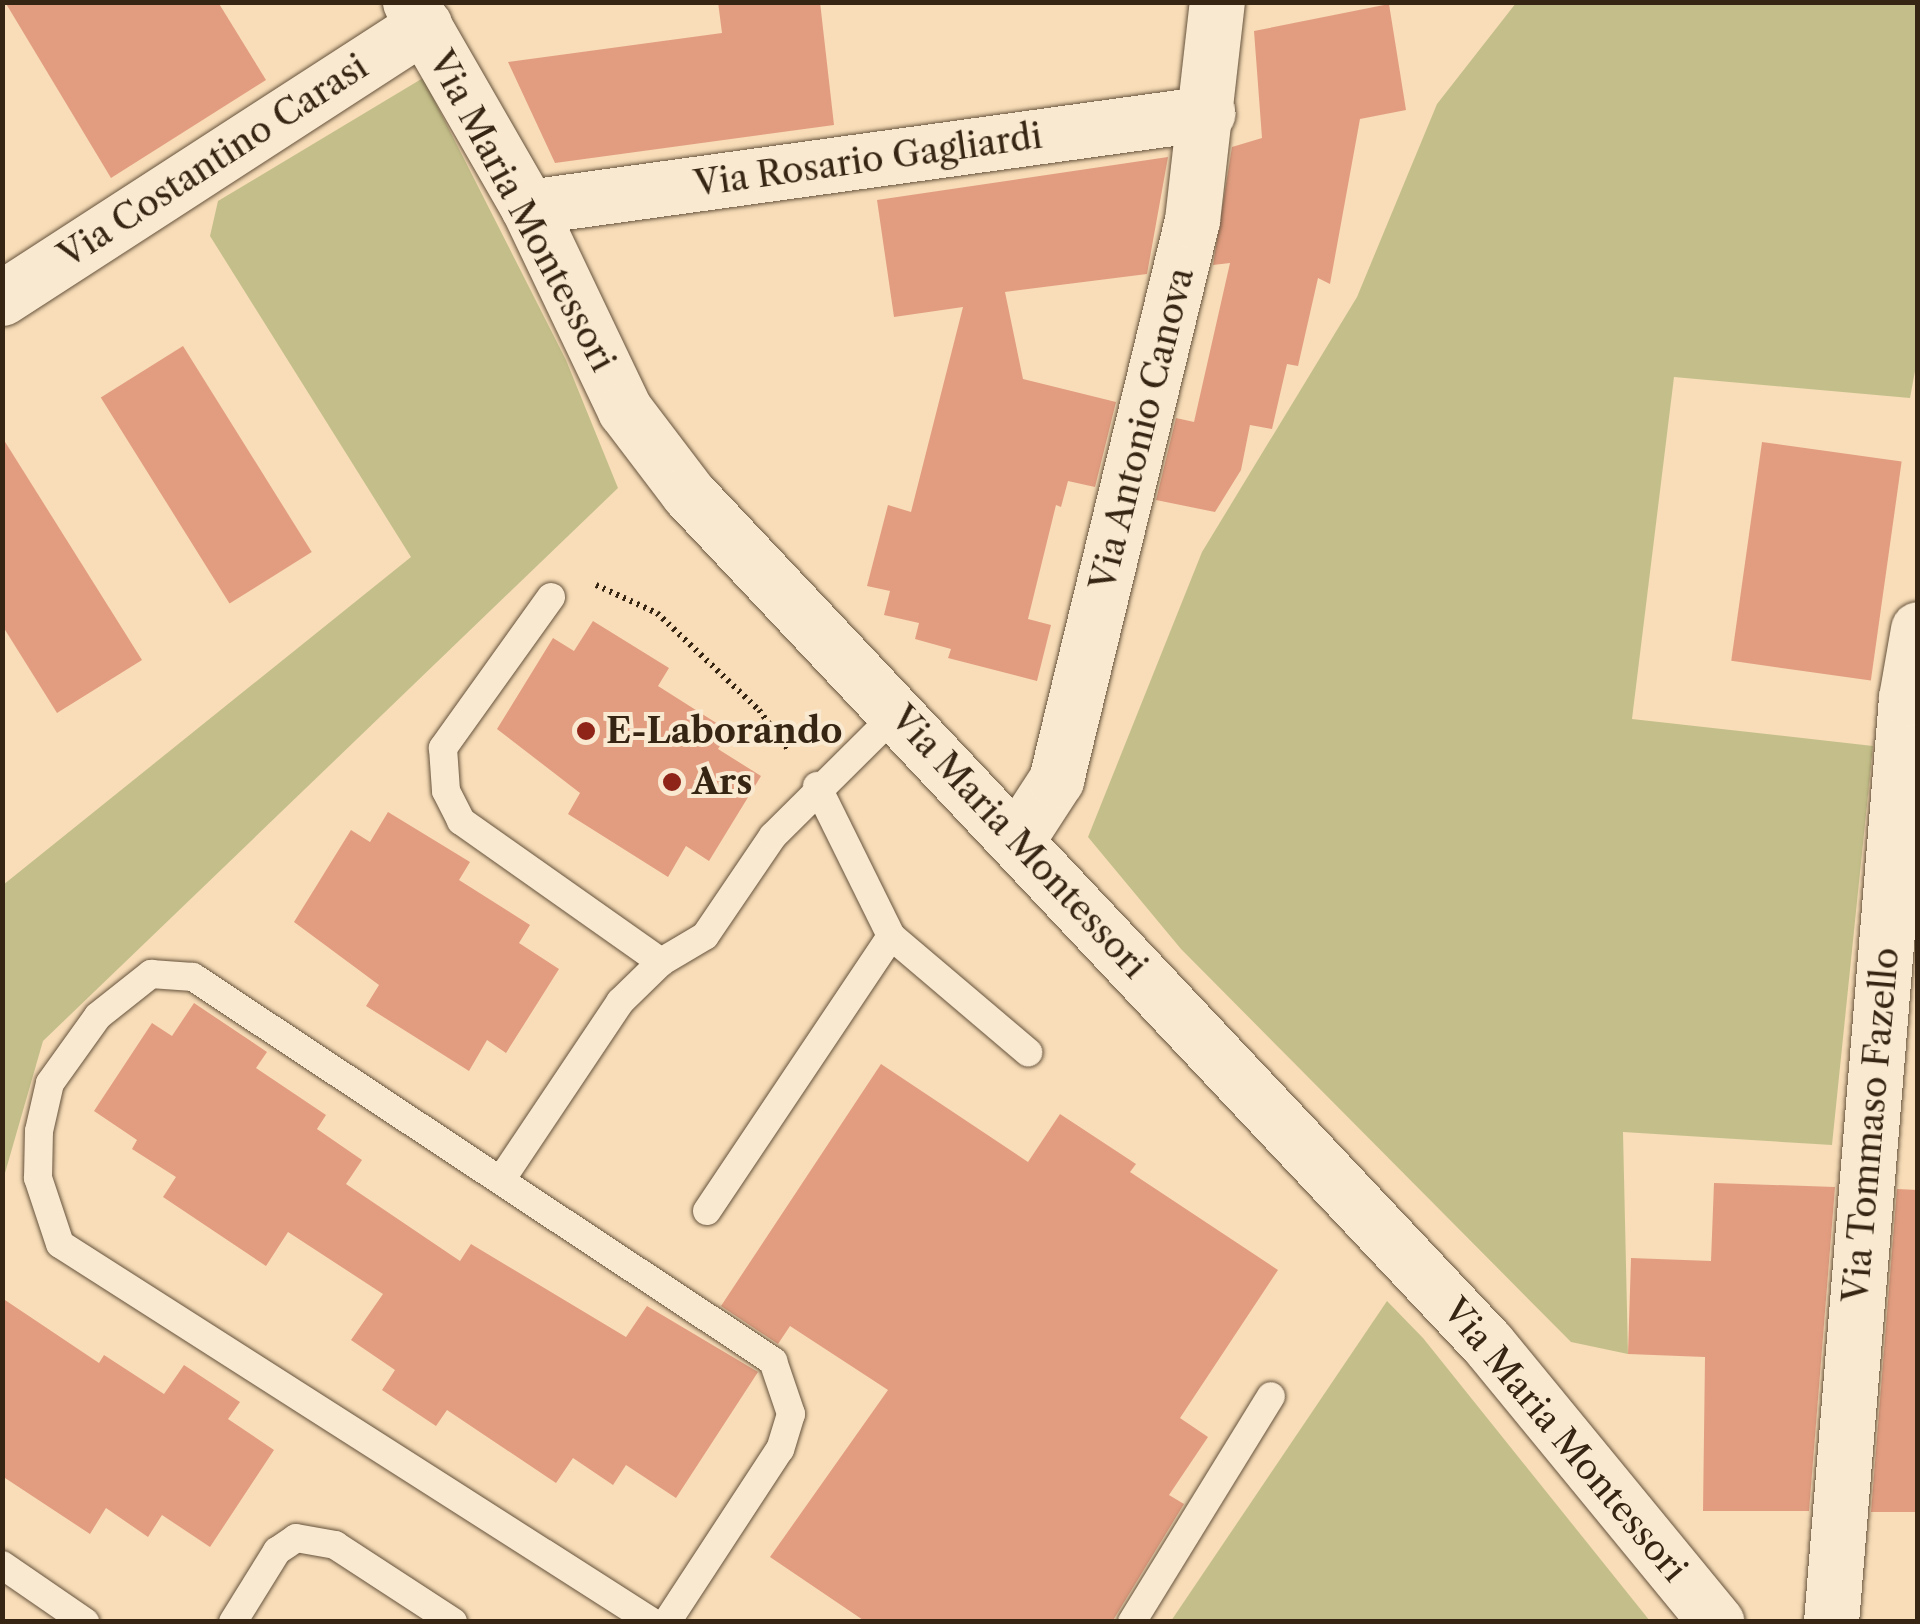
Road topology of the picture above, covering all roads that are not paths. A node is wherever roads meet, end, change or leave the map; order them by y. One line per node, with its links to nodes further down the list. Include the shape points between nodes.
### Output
1 (1217, 2): 3 (street, Via Antonio Canova)
2 (417, 14): 4 (street, Via Maria Montessori); 5 (street, Via Costantino Carasi)
3 (1208, 113): 4 (street, Via Rosario Gagliardi); 10 (street, Via Antonio Canova, via 1192,220 1056,780)
4 (528, 208): 8 (street, Via Maria Montessori, via 625,410 688,493)
5 (2, 298)
6 (551, 597): 12 (lane, via 443,748 446,791 460,821)
7 (1918, 629): 25 (street, Via Tommaso Fazello, via 1904,717)
8 (898, 712): 9 (lane); 10 (street, Via Maria Montessori)
9 (817, 786): 11 (lane); 12 (lane, via 773,836 706,936)
10 (1016, 840): 24 (street, Via Maria Montessori, via 1488,1344)
11 (891, 936): 13 (lane); 15 (lane)
12 (661, 962): 14 (lane, via 620,1002)
13 (1028, 1052)
14 (503, 1177): 21 (lane, via 193,977 152,974 98,1016 50,1083 39,1132 38,1178 60,1244); 22 (lane, via 773,1361 786,1386 792,1414 780,1449)
15 (706, 1211)
16 (1271, 1396): 23 (lane)
17 (2, 1564): 18 (lane)
18 (85, 1622)
19 (232, 1622): 20 (lane, via 277,1550 296,1538 335,1545)
20 (453, 1622)
21 (652, 1622)
22 (666, 1622)
23 (1132, 1622)
24 (1716, 1622)
25 (1830, 1622)

